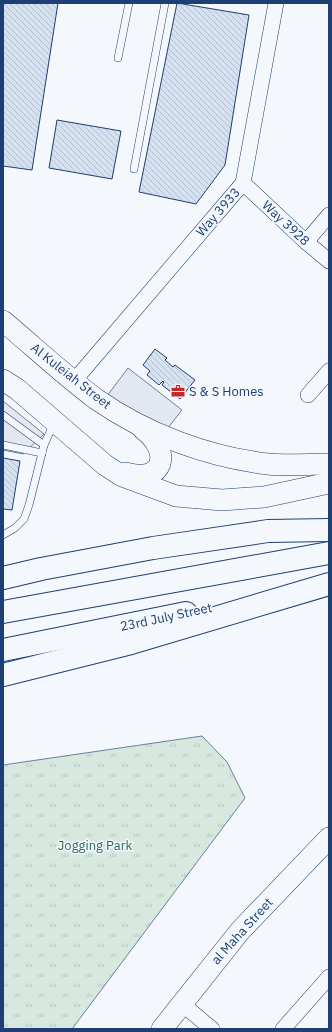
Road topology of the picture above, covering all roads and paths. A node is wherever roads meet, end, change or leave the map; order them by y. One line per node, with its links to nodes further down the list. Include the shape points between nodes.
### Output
1 (129, 3): 4 (lane)
2 (165, 3): 5 (lane)
3 (272, 4): 6 (street, Way 3933)
4 (118, 58)
5 (134, 169)
6 (243, 183): 8 (street, Way 3928); 13 (street, Way 3933)
7 (329, 215): 8 (street)
8 (306, 242): 9 (street, Way 3928)
9 (329, 261)
10 (3, 321): 13 (street, Al Kuleiah Street)
11 (329, 371): 14 (street)
12 (3, 380): 17 (street)
13 (74, 381): 16 (street, Al Kuleiah Street)
14 (308, 395)
15 (3, 415): 18 (lane)
16 (131, 420): 21 (street, Al Kuleiah Street, via 169,438 216,454 269,464); 22 (street, via 157,442 161,459 159,466 154,472 133,475)
17 (54, 421): 18 (lane); 22 (street)
18 (44, 444): 20 (lane)
19 (3, 445): 20 (lane)
20 (42, 453): 25 (lane, via 24,518 15,528)
21 (329, 464)
22 (105, 465): 23 (street, via 122,476 176,496 222,500 264,498)
23 (329, 483)
24 (329, 530): 27 (main road, via 268,531 153,548)
25 (3, 535)
26 (329, 552): 29 (main road)
27 (3, 578)
28 (329, 584): 30 (main road, 23rd July Street); 31 (main road, via 131,643)
29 (3, 612)
30 (3, 650)
31 (3, 676)
32 (329, 838): 34 (street, al Maha Street, via 240,931)
33 (329, 977): 37 (street)
34 (181, 1003): 35 (street, al Maha Street); 36 (street)
35 (162, 1029)
36 (212, 1029)
37 (283, 1029)

